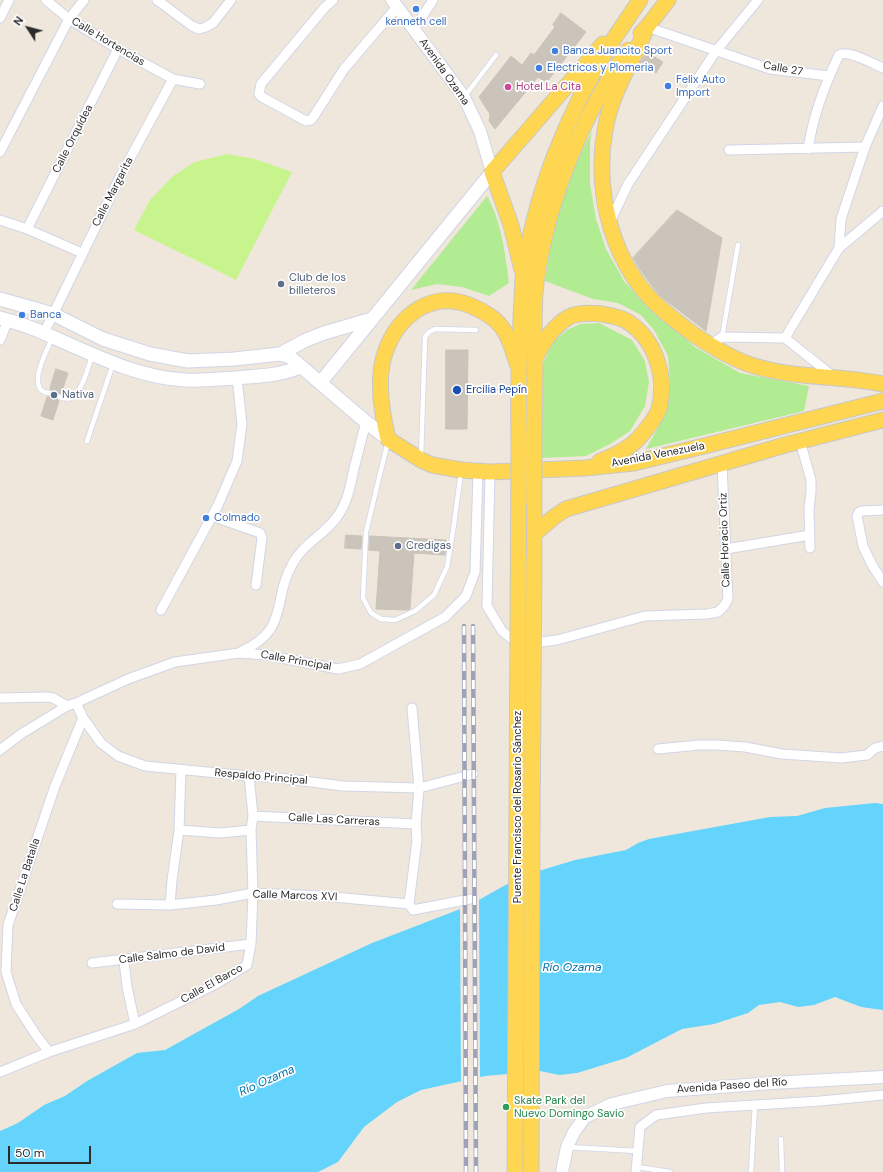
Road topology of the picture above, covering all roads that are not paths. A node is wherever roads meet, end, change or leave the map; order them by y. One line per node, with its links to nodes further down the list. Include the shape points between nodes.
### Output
1 (9, 0): 12 (street)
2 (46, 0): 13 (street, Calle Hortencias)
3 (84, 0): 13 (street)
4 (157, 0): 5 (street, via 199,29 213,23)
5 (230, 0)
6 (333, 0): 11 (street, via 261,84 259,94 262,97 306,121 311,120 344,69)
7 (433, 0): 15 (street)
8 (640, 0): 29 (main road); 37 (main road, via 611,43 561,139 543,189)
9 (668, 0): 14 (main road)
10 (758, 0): 17 (street)
11 (394, 4): 15 (street, Avenida Ozama)
12 (0, 18)
13 (69, 18): 16 (street, Calle Hortencias); 28 (street)
14 (647, 27): 17 (street, Calle 27); 32 (main road, via 624,74 605,128 601,160 602,182); 50 (main road, Puente Francisco del Rosario Sánchez, via 638,35 614,69 592,108 556,195 536,283)
15 (414, 29): 23 (street, Avenida Ozama)
16 (118, 49): 21 (street, Calle Hortencias); 33 (street, Calle Orquídea)
17 (716, 51): 20 (street, Calle 27, via 770,69); 32 (street, via 628,184)
18 (496, 55): 23 (lane)
19 (883, 68): 20 (street, via 849,53 841,53)
20 (829, 76): 26 (street, via 810,134)
21 (173, 79): 22 (street); 36 (street, Calle Margarita, via 121,174)
22 (200, 84)
23 (464, 97): 29 (street, Avenida Ozama, via 480,131)
24 (883, 106): 25 (street)
25 (865, 147): 26 (street); 35 (street, via 841,219)
26 (808, 149): 27 (street)
27 (729, 150)
28 (0, 152)
29 (492, 172): 37 (main road, via 511,224); 41 (main road)
30 (883, 211): 35 (street)
31 (0, 220): 33 (street)
32 (610, 222): 47 (main road, via 628,266 649,296 670,318)
33 (27, 229): 36 (street)
34 (738, 245): 44 (lane)
35 (840, 248): 45 (street)
36 (82, 253): 39 (street, Calle Margarita)
37 (523, 279): 52 (main road, Puente Francisco del Rosario Sánchez)
38 (0, 298): 39 (main road)
39 (54, 314): 43 (street, Calle Margarita); 49 (main road, via 103,339 150,354 188,361)
40 (4, 319): 43 (main road); 46 (street)
41 (372, 319): 49 (main road, via 324,332); 56 (main road)
42 (476, 330): 68 (lane, via 434,329 425,337)
43 (48, 335): 48 (main road); 58 (lane, via 37,377 38,386)
44 (722, 336): 45 (street); 47 (street)
45 (785, 338): 55 (street)
46 (0, 340)
47 (710, 345): 55 (main road, via 750,365)
48 (92, 354): 51 (main road); 60 (lane, via 75,395 68,398)
49 (280, 354): 53 (main road, via 290,357)
50 (535, 360): 61 (main road, Puente Francisco del Rosario Sánchez); 70 (main road, via 549,334 571,316 585,313 613,316 628,322 649,342 661,381 658,410 636,442 622,452)
51 (113, 363): 54 (main road, via 144,373 186,380); 66 (lane)
52 (518, 366): 59 (main road, Puente Francisco del Rosario Sánchez); 65 (main road, via 505,332 494,319 479,309 452,300 437,301 422,307 409,315 399,328 389,344 383,361 381,396)
53 (300, 367): 54 (main road, via 288,372); 56 (main road)
54 (237, 378): 74 (street, via 242,424 237,461)
55 (835, 378): 57 (main road)
56 (320, 383): 64 (main road)
57 (883, 384)
58 (49, 393)
59 (518, 396): 61 (main road); 117 (main road, Puente Francisco del Rosario Sánchez, bridge)
60 (60, 397)
61 (534, 398): 75 (main road, Puente Francisco del Rosario Sánchez, bridge)
62 (883, 401): 70 (main road, Avenida Venezuela, via 708,446 634,462)
63 (883, 420): 67 (main road)
64 (366, 422): 65 (main road); 82 (street, via 343,507 333,522 308,543 294,562 271,628 258,642)
65 (388, 439): 68 (main road, Avenida Venezuela); 71 (lane, via 366,532 363,598 371,613 381,619 395,620 415,612 434,595 447,567)
66 (87, 441)
67 (800, 441): 69 (main road); 76 (street, via 811,480)
68 (421, 460): 71 (main road, Avenida Venezuela, via 432,465)
69 (722, 464): 75 (main road, via 566,509); 78 (street, Calle Horacio Ortiz)
70 (585, 468): 72 (main road, Avenida Venezuela)
71 (461, 470): 72 (main road, Avenida Venezuela)
72 (484, 472): 78 (street, Calle Horacio Ortiz, via 487,606 502,631 512,639 534,642 557,640 645,616 718,612 728,599); 82 (street, Calle Principal, via 475,572 466,596 446,617 360,664 338,669 266,655)
73 (883, 510): 79 (street, via 862,511 857,516 863,546)
74 (212, 516): 80 (street, via 260,533 262,538); 81 (street)
75 (534, 534): 118 (main road, Puente Francisco del Rosario Sánchez, bridge)
76 (810, 535): 77 (street); 78 (street)
77 (810, 548)
78 (726, 549)
79 (883, 582)
80 (256, 585)
81 (161, 610)
82 (239, 653): 84 (street, Calle Principal, via 175,662 128,679)
83 (0, 698): 84 (street, via 47,697)
84 (72, 704): 86 (street, Respaldo Principal); 89 (street, Calle Principal, via 21,734)
85 (412, 708): 93 (street)
86 (83, 718): 90 (street, Respaldo Principal, via 102,743 118,756 145,766); 106 (street, Calle La Batalla, via 6,924)
87 (883, 746): 88 (street, via 875,748 867,755 841,758 782,754 716,745)
88 (658, 749)
89 (0, 750)
90 (181, 770): 92 (street, Respaldo Principal); 96 (street)
91 (473, 774): 93 (street, Respaldo Principal)
92 (249, 776): 93 (street, Respaldo Principal, via 343,786); 94 (street, Calle El Barco)
93 (419, 788): 95 (street)
94 (253, 816): 95 (street, Calle Las Carreras); 97 (street, Calle El Barco)
95 (416, 824): 101 (street, via 417,840)
96 (179, 830): 97 (street, via 220,833); 102 (street)
97 (251, 830): 98 (street, Calle El Barco)
98 (253, 893): 101 (street, Calle Marcos XVI); 102 (street, Calle Marcos XVI); 103 (street, Calle El Barco)
99 (470, 899): 101 (street, Calle Marcos XVI, via 414,910)
100 (117, 904): 102 (street, Calle Marcos XVI)
101 (409, 904)
102 (170, 905)
103 (251, 944): 104 (street, Calle Salmo de David); 107 (street, Calle El Barco, via 247,965 216,984)
104 (124, 961): 105 (street, Calle Salmo de David); 107 (street)
105 (92, 964)
106 (3, 972): 108 (street, Calle La Batalla, via 16,1004)
107 (135, 1024): 108 (street, Calle El Barco)
108 (49, 1052): 109 (street, Calle El Barco)
109 (0, 1072)
110 (883, 1077): 114 (street, Avenida Paseo del Río, via 667,1091 612,1104 585,1117)
111 (883, 1095): 112 (street, Avenida Paseo del Río, via 820,1102)
112 (755, 1105): 115 (street, Avenida Paseo del Río, via 656,1115 640,1127); 121 (lane)
113 (780, 1139): 122 (lane)
114 (567, 1147): 115 (lane); 119 (street)
115 (637, 1151): 116 (street, Avenida Paseo del Río)
116 (636, 1170): 120 (lane)
117 (515, 1172)
118 (531, 1172)
119 (562, 1172)
120 (670, 1172)
121 (751, 1172)
122 (782, 1172)

